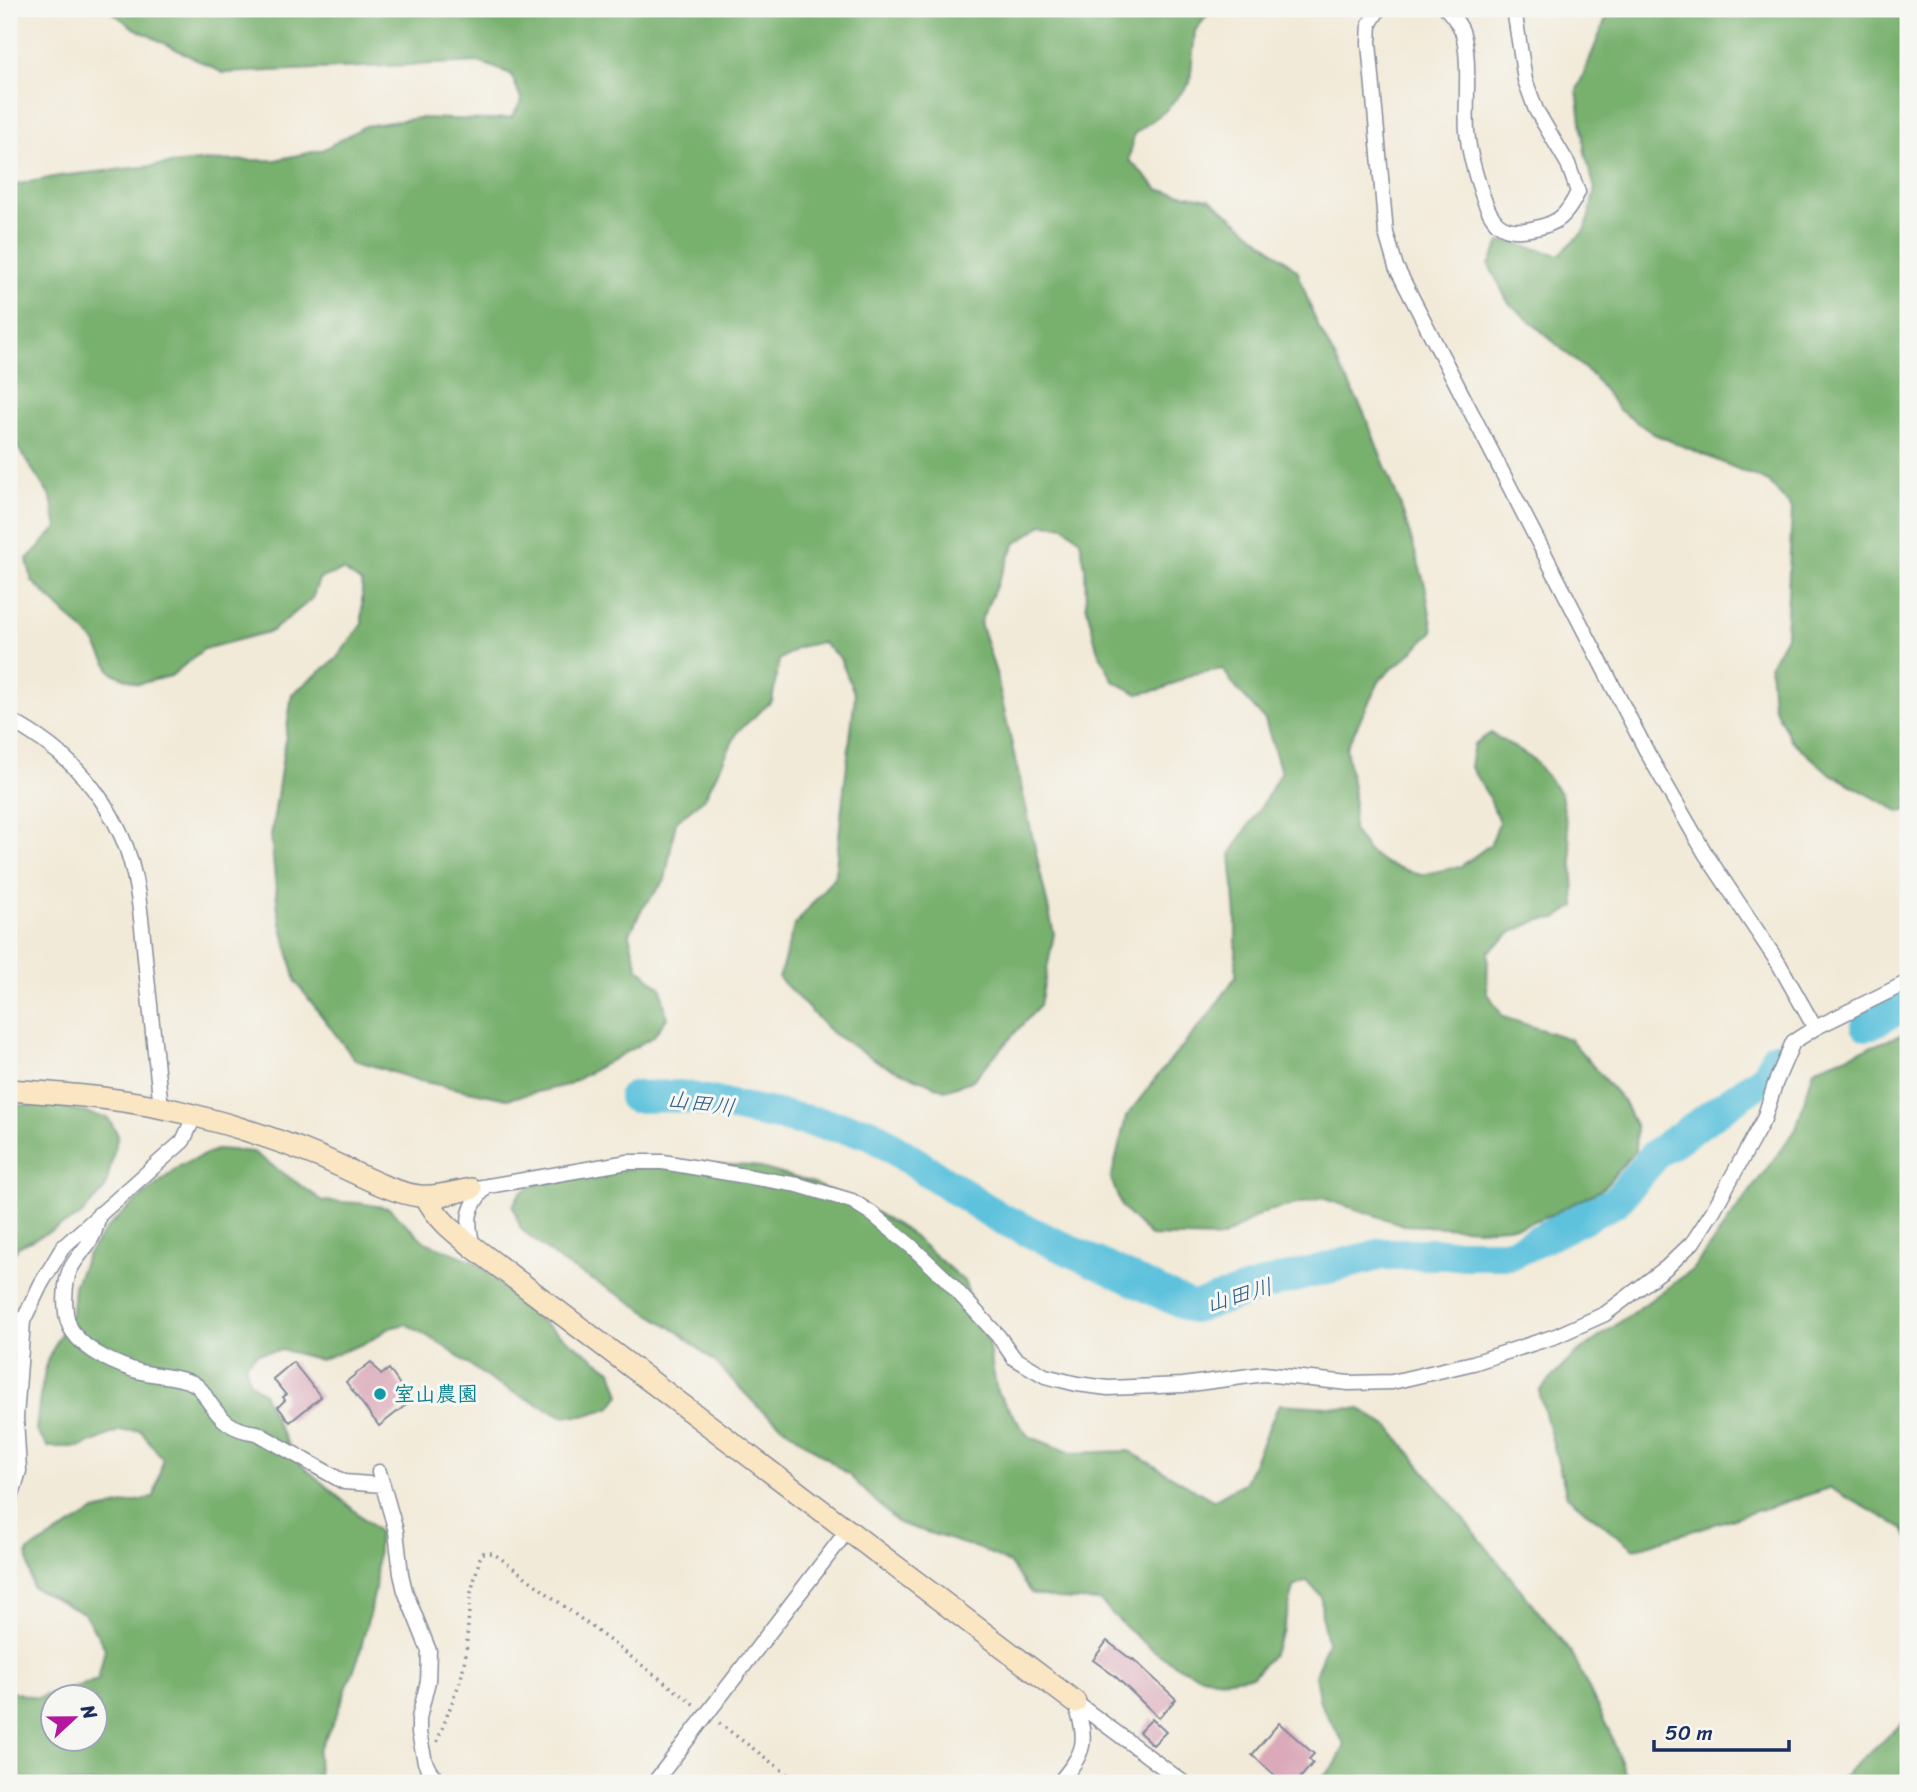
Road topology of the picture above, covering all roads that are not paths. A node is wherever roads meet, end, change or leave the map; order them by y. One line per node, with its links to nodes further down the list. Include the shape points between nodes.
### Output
1 (1379, 9): 6 (street, via 1370,23 1369,43 1385,233 1396,267 1648,754)
2 (1447, 9): 3 (street, via 1462,30 1466,51 1472,165 1492,219 1506,230 1524,230 1562,218 1578,192 1525,80)
3 (1514, 9)
4 (9, 720): 8 (street, via 81,773 123,838 140,913)
5 (1908, 982): 6 (street)
6 (1815, 1028): 10 (street, via 1793,1041 1764,1119 1726,1188 1693,1242 1667,1267 1605,1314 1556,1336 1473,1363 1392,1382 1349,1383 1264,1374 1183,1385 1108,1388 1045,1376 1014,1358 946,1279 871,1213 852,1201 798,1185 663,1162 628,1162)
7 (9, 1090): 8 (street)
8 (161, 1107): 9 (street)
9 (195, 1115): 11 (street, via 318,1156 393,1189); 12 (street, via 183,1141)
10 (479, 1187): 11 (street); 13 (street, via 468,1227)
11 (426, 1197): 13 (street, via 441,1220)
12 (99, 1214): 14 (street, via 62,1248 23,1321 16,1418 19,1471); 17 (street, via 93,1238 68,1276 66,1318 79,1339 130,1369 200,1387 227,1423 257,1433 344,1482 381,1478 396,1531 405,1591 429,1651 418,1726 429,1772)
13 (473, 1247): 15 (street)
14 (9, 1505)
15 (847, 1531): 16 (street); 18 (street)
16 (1075, 1702): 19 (street, via 1083,1748); 20 (street)
17 (441, 1783)
18 (654, 1783)
19 (1059, 1783)
20 (1184, 1783)

